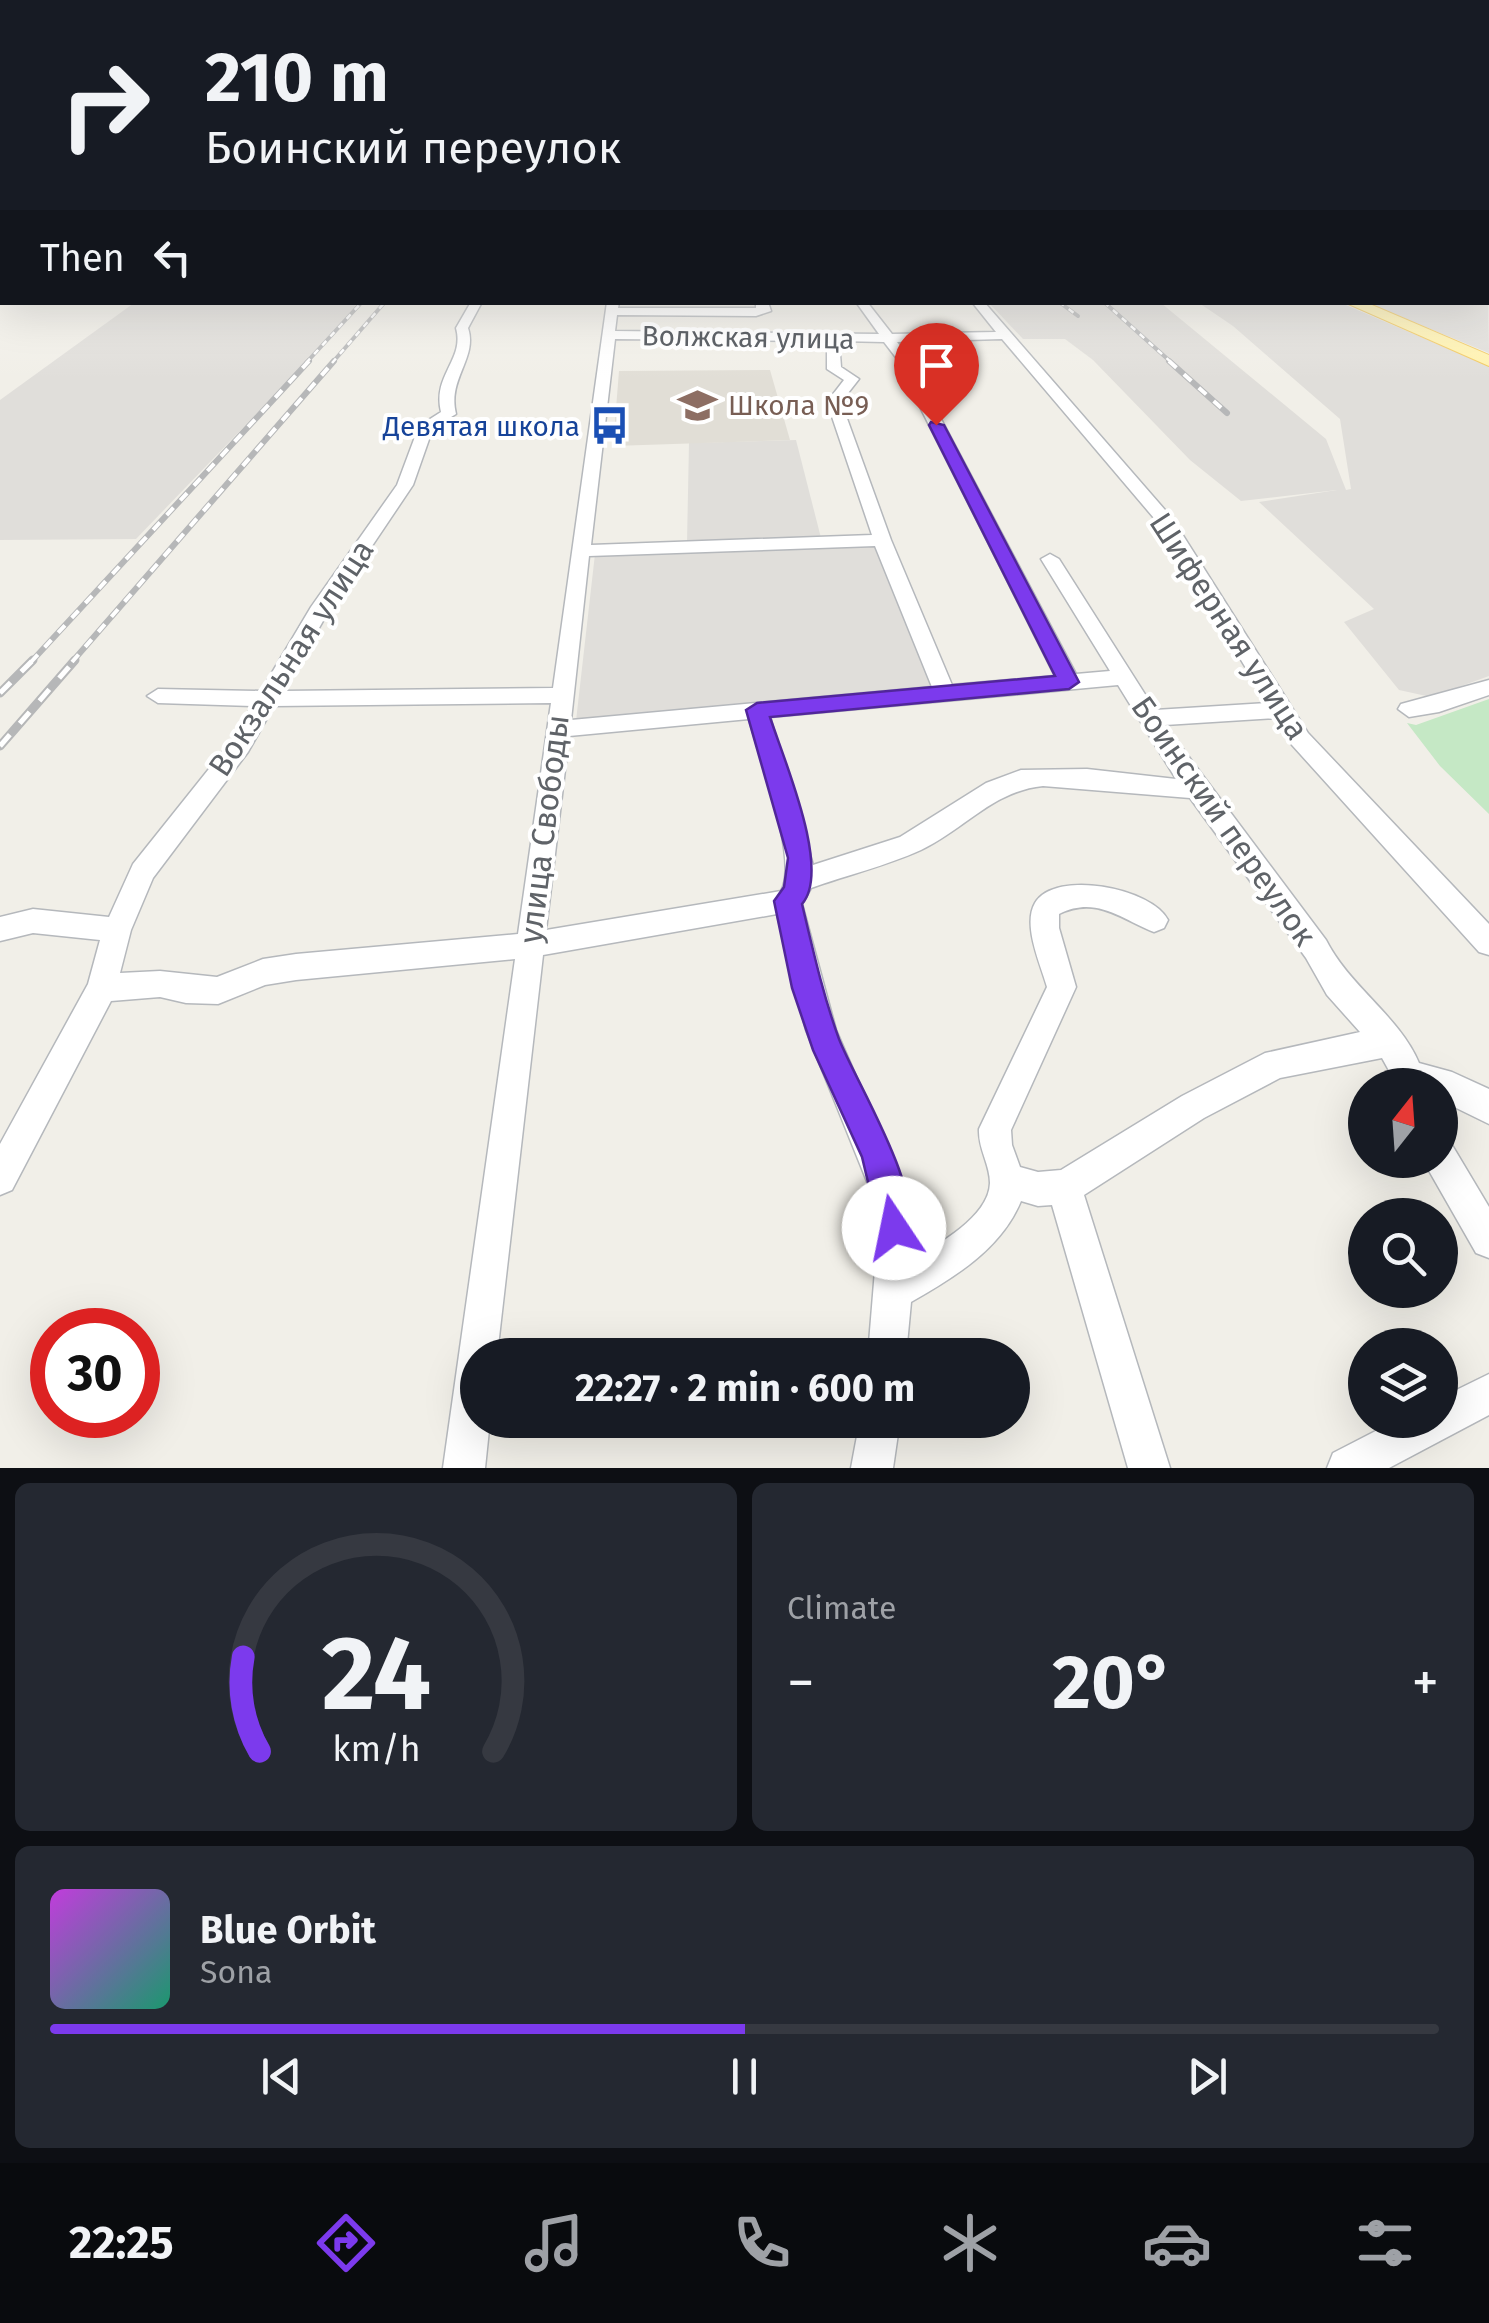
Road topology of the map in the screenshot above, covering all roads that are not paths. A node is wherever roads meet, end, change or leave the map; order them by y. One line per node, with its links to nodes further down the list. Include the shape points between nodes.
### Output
1 (474, 305): 20 (street, Вокзальная улица, via 444,395 446,417 426,426 405,484)
2 (763, 305): 6 (street, via 756,312)
3 (864, 305): 9 (street)
4 (980, 305): 7 (street, Шиферная улица)
5 (1358, 305): 10 (main road)
6 (610, 316): 8 (street, Волжская улица); 12 (street, улица Свободы)
7 (1008, 334): 9 (street, Волжская улица); 22 (street, Шиферная улица, via 1166,522)
8 (833, 338): 9 (street, Волжская улица); 11 (street, via 834,369 852,379 834,402)
9 (892, 338): 15 (street, via 918,376 925,402)
10 (1489, 361)
11 (882, 540): 12 (street); 17 (street)
12 (578, 551): 18 (street, улица Свободы)
13 (1050, 560): 14 (street)
14 (1124, 677): 15 (street, Боинский переулок); 24 (street, Боинский переулок)
15 (1069, 682): 17 (street, Боинский переулок)
16 (1489, 686): 23 (street)
17 (945, 693): 21 (street, Боинский переулок)
18 (560, 695): 20 (street); 25 (street, улица Свободы)
19 (158, 696): 20 (street)
20 (270, 696): 30 (street, Вокзальная улица, via 240,746 150,860)
21 (757, 710): 25 (street, Боинский переулок); 27 (street, via 800,858)
22 (1280, 710): 24 (street); 31 (street, Шиферная улица, via 1312,754)
23 (1409, 710)
24 (1149, 718): 26 (street, Боинский переулок)
25 (556, 729): 32 (street, улица Свободы)
26 (1198, 789): 27 (street, via 1104,778 1022,778 994,786 972,807 910,843); 34 (street, Боинский переулок, via 1334,981)
27 (794, 891): 32 (street); 43 (street, via 806,988 878,1155 894,1228)
28 (1154, 920): 40 (street, via 1125,901 1064,899 1046,908 1062,987 995,1129 993,1148)
29 (0, 929): 30 (street, via 33,920)
30 (117, 930): 33 (street, Вокзальная улица)
31 (1489, 943)
32 (529, 945): 33 (street, via 296,966 218,991 160,984); 44 (street, улица Свободы)
33 (102, 988): 38 (street, Вокзальная улица)
34 (1386, 1042): 35 (street, Боинский переулок); 41 (street, via 1276,1064)
35 (1403, 1068)
36 (1458, 1090): 37 (street)
37 (1489, 1108)
38 (0, 1178)
39 (1453, 1178): 42 (street)
40 (1008, 1180): 41 (street, via 1038,1189); 43 (street, via 1006,1200 980,1233)
41 (1064, 1187): 53 (street)
42 (1489, 1240)
43 (892, 1292): 45 (street)
44 (480, 1338)
45 (888, 1338)
46 (1489, 1394): 47 (street)
47 (1458, 1410)
48 (468, 1438): 51 (street, улица Свободы)
49 (877, 1438): 52 (street)
50 (1405, 1438): 54 (street)
51 (464, 1468)
52 (872, 1468)
53 (1149, 1468)
54 (1348, 1468)

